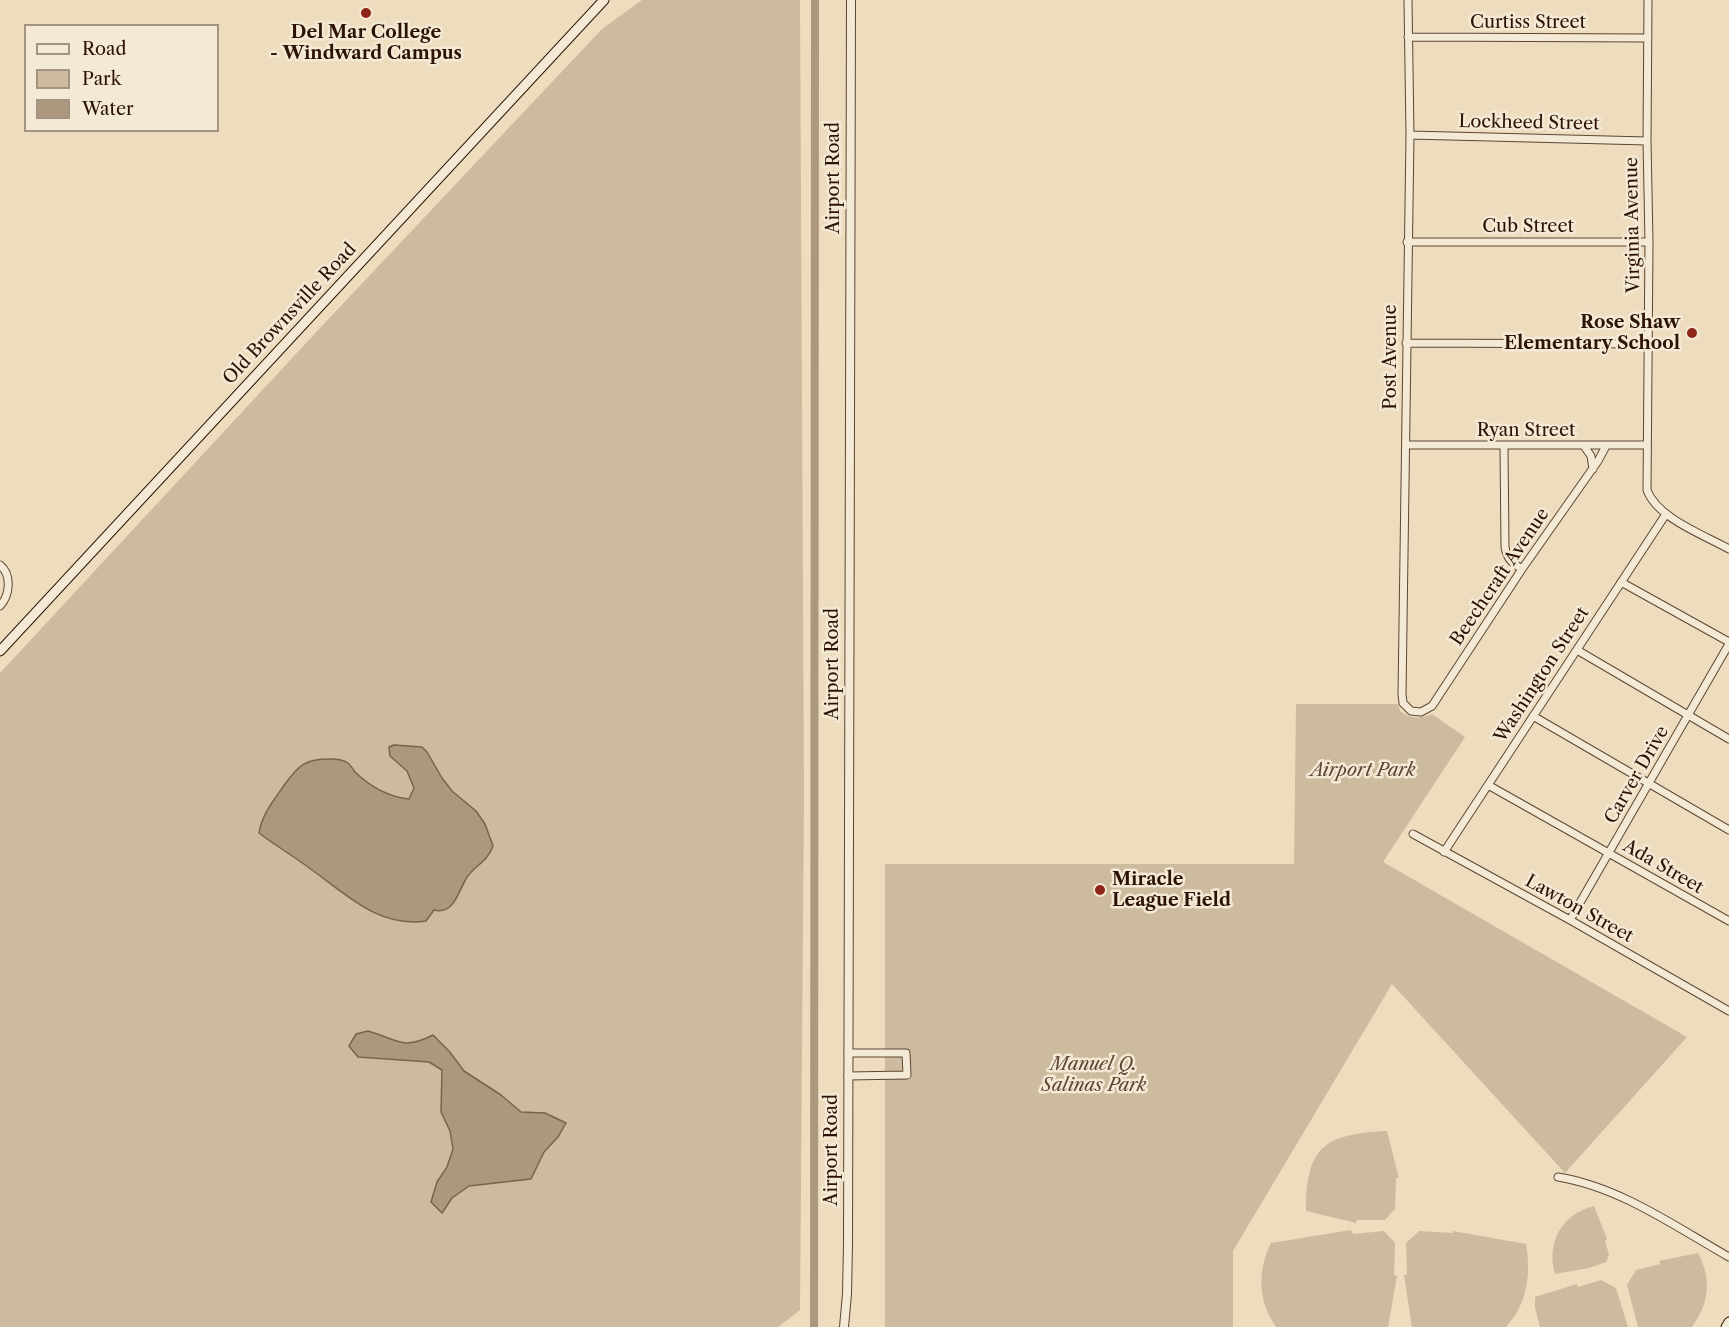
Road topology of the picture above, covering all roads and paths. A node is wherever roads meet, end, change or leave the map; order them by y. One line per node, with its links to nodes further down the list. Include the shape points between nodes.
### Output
1 (604, 0): 27 (main road, Old Brownsville Road)
2 (851, 0): 41 (street, Airport Road)
3 (1408, 0): 5 (street, Post Avenue)
4 (1648, 0): 6 (street, Virginia Avenue)
5 (1408, 37): 6 (street, Curtiss Street); 7 (street, Post Avenue)
6 (1648, 38): 8 (street, Virginia Avenue)
7 (1410, 135): 8 (street, Lockheed Street); 9 (street, Post Avenue)
8 (1647, 141): 10 (street, Virginia Avenue)
9 (1407, 242): 10 (street, Cub Street); 11 (street, Post Avenue)
10 (1649, 242): 12 (street, Virginia Avenue)
11 (1406, 344): 12 (street); 13 (street, Post Avenue)
12 (1648, 344): 14 (street, Virginia Avenue)
13 (1406, 445): 15 (street, Ryan Street); 28 (street, Post Avenue, via 1401,694)
14 (1646, 445): 17 (street, Ryan Street); 19 (street, Virginia Avenue, via 1647,489 1654,504)
15 (1504, 446): 16 (street, Ryan Street); 22 (street, via 1506,555)
16 (1584, 446): 17 (street, Ryan Street); 18 (street)
17 (1606, 446): 18 (street, Beechcraft Avenue)
18 (1593, 469): 22 (street, Beechcraft Avenue)
19 (1666, 514): 20 (street); 23 (street, Washington Street)
20 (1729, 549)
21 (0, 565): 24 (street, via 8,579)
22 (1522, 569): 28 (street, Beechcraft Avenue, via 1432,706 1421,712)
23 (1621, 582): 25 (street); 26 (street, Washington Street)
24 (0, 606)
25 (1729, 643): 30 (street, Carver Drive)
26 (1577, 650): 29 (street, Washington Street); 30 (street)
27 (0, 651)
28 (1411, 711)
29 (1533, 716): 32 (street); 33 (street, Washington Street)
30 (1689, 716): 31 (street); 32 (street, Carver Drive)
31 (1729, 739)
32 (1649, 783): 34 (street); 37 (street, Carver Drive)
33 (1488, 785): 36 (street, Washington Street); 37 (street, Ada Street)
34 (1729, 830)
35 (1413, 834): 36 (street, Lawton Street)
36 (1444, 852): 38 (street, Lawton Street)
37 (1609, 853): 38 (street, Carver Drive); 39 (street, Ada Street)
38 (1570, 920): 40 (street, Lawton Street)
39 (1729, 921)
40 (1729, 1011)
41 (848, 1053): 42 (street, Airport Road); 42 (street, via 906,1053 907,1075)
42 (848, 1076): 46 (street, Airport Road, via 848,1284)
43 (1558, 1177): 44 (street, via 1628,1201)
44 (1729, 1257)
45 (1729, 1322): 47 (main road)
46 (844, 1327)
47 (1726, 1327)

